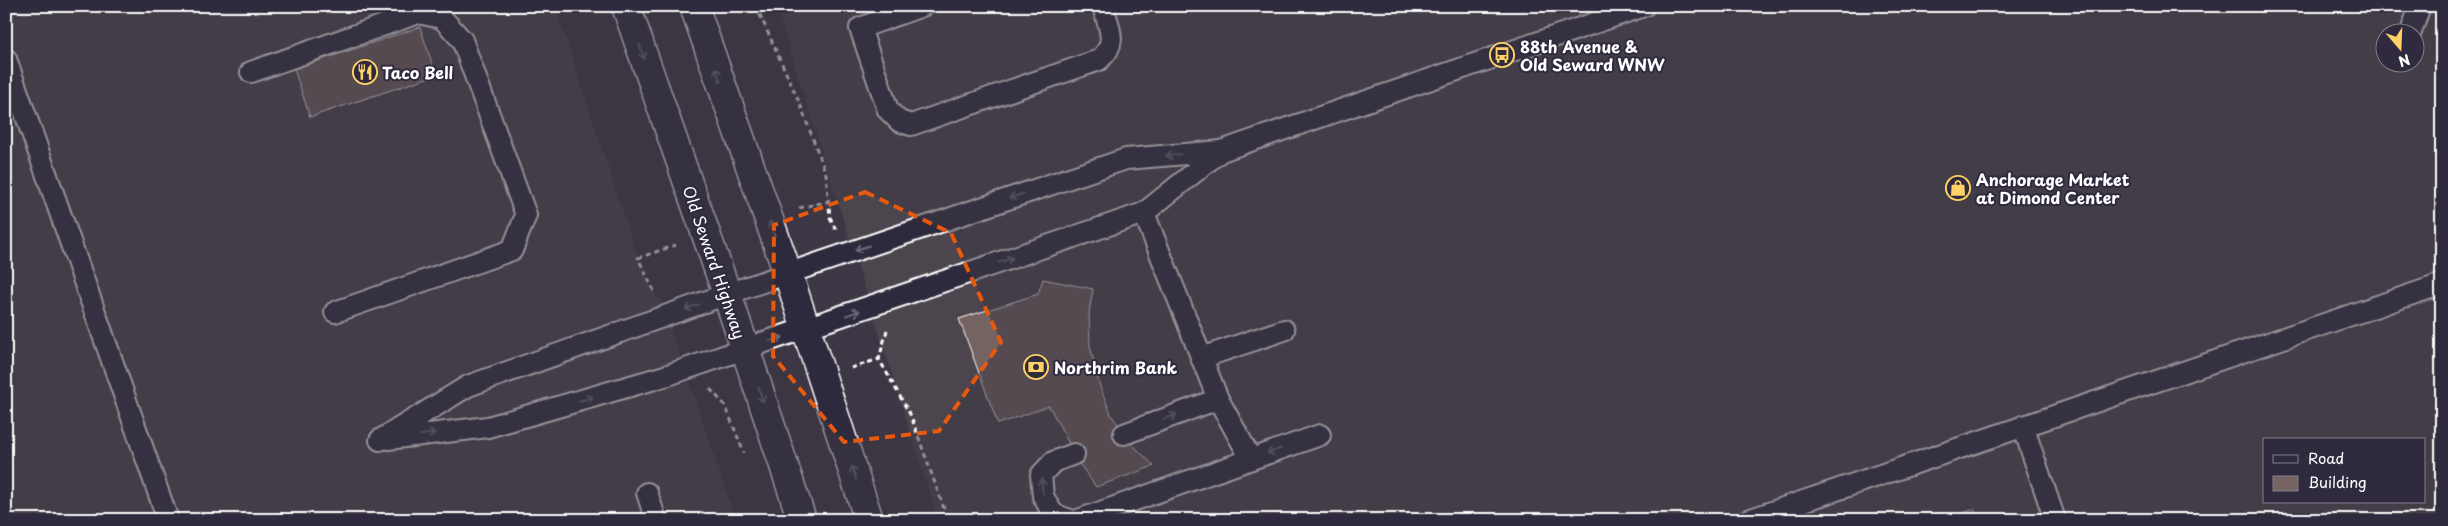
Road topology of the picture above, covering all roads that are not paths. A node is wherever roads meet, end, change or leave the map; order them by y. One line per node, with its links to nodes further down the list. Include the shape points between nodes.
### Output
1 (626, 6): 14 (main road, Old Seward Highway, one-way to 14)
2 (694, 6): 12 (main road, one-way to 2)
3 (922, 6): 4 (lane, via 860,28 888,110 899,121 911,125 1099,60 1110,51 1112,38)
4 (1103, 6)
5 (1644, 6): 10 (lane)
6 (2420, 6): 7 (lane)
7 (2414, 22)
8 (6, 59): 27 (lane)
9 (251, 72): 15 (lane, via 418,13 442,18 462,40 526,214 512,250)
10 (1221, 151): 11 (lane); 12 (lane, one-way to 12, via 1126,159)
11 (1144, 213): 16 (lane, one-way to 11); 19 (lane)
12 (788, 274): 14 (lane); 16 (main road)
13 (2442, 284): 21 (lane)
14 (727, 294): 18 (main road, Old Seward Highway); 18 (lane, one-way to 18, via 468,386 380,440 488,426)
15 (335, 312)
16 (807, 329): 18 (lane, one-way to 16); 30 (main road, one-way to 16)
17 (1284, 330): 19 (lane)
18 (746, 349): 29 (main road, Old Seward Highway, one-way to 29)
19 (1201, 358): 20 (lane)
20 (1218, 399): 22 (lane, one-way to 20); 25 (lane)
21 (2023, 426): 33 (lane); 34 (lane)
22 (1124, 434)
23 (1320, 435): 25 (lane, one-way to 25)
24 (1074, 454): 31 (lane, one-way to 24, via 1053,514 1043,496 1041,475 1053,462)
25 (1251, 459): 32 (lane)
26 (647, 493): 28 (lane)
27 (168, 520)
28 (656, 520)
29 (802, 520)
30 (869, 520)
31 (1070, 520)
32 (1078, 520)
33 (1748, 520)
34 (2055, 520)

